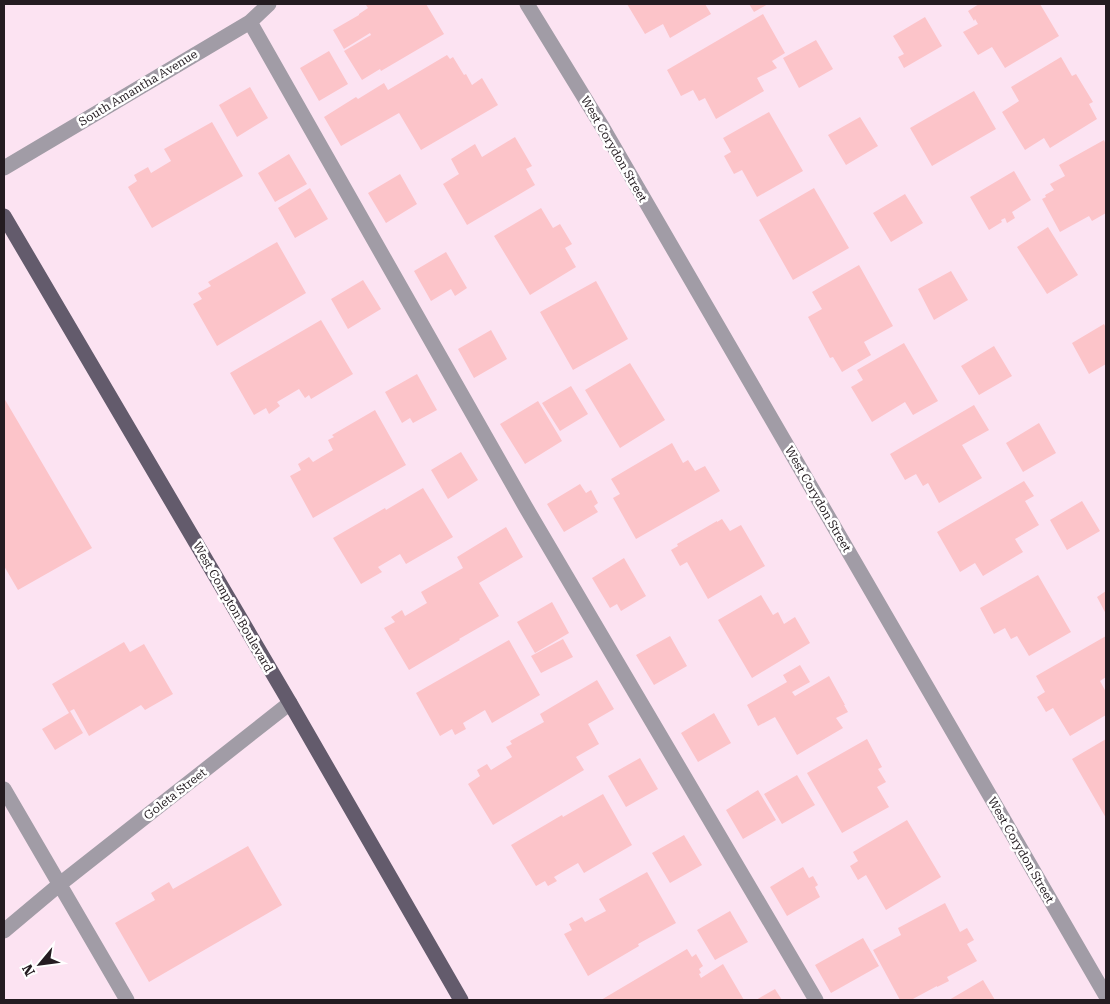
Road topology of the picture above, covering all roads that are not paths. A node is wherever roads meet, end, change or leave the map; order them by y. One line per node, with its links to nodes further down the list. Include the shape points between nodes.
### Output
1 (269, 4): 3 (street, South Amantha Avenue)
2 (527, 4): 10 (street, West Corydon Street, via 603,128)
3 (250, 22): 4 (street, South Amantha Avenue); 13 (street, via 525,506)
4 (4, 168)
5 (4, 216): 6 (main road, West Compton Boulevard)
6 (290, 704): 8 (street, Goleta Street); 12 (main road, West Compton Boulevard)
7 (4, 789): 8 (street)
8 (60, 884): 9 (street, Goleta Street); 11 (street)
9 (4, 931)
10 (1106, 996)
11 (127, 1000)
12 (461, 1000)
13 (816, 1000)

